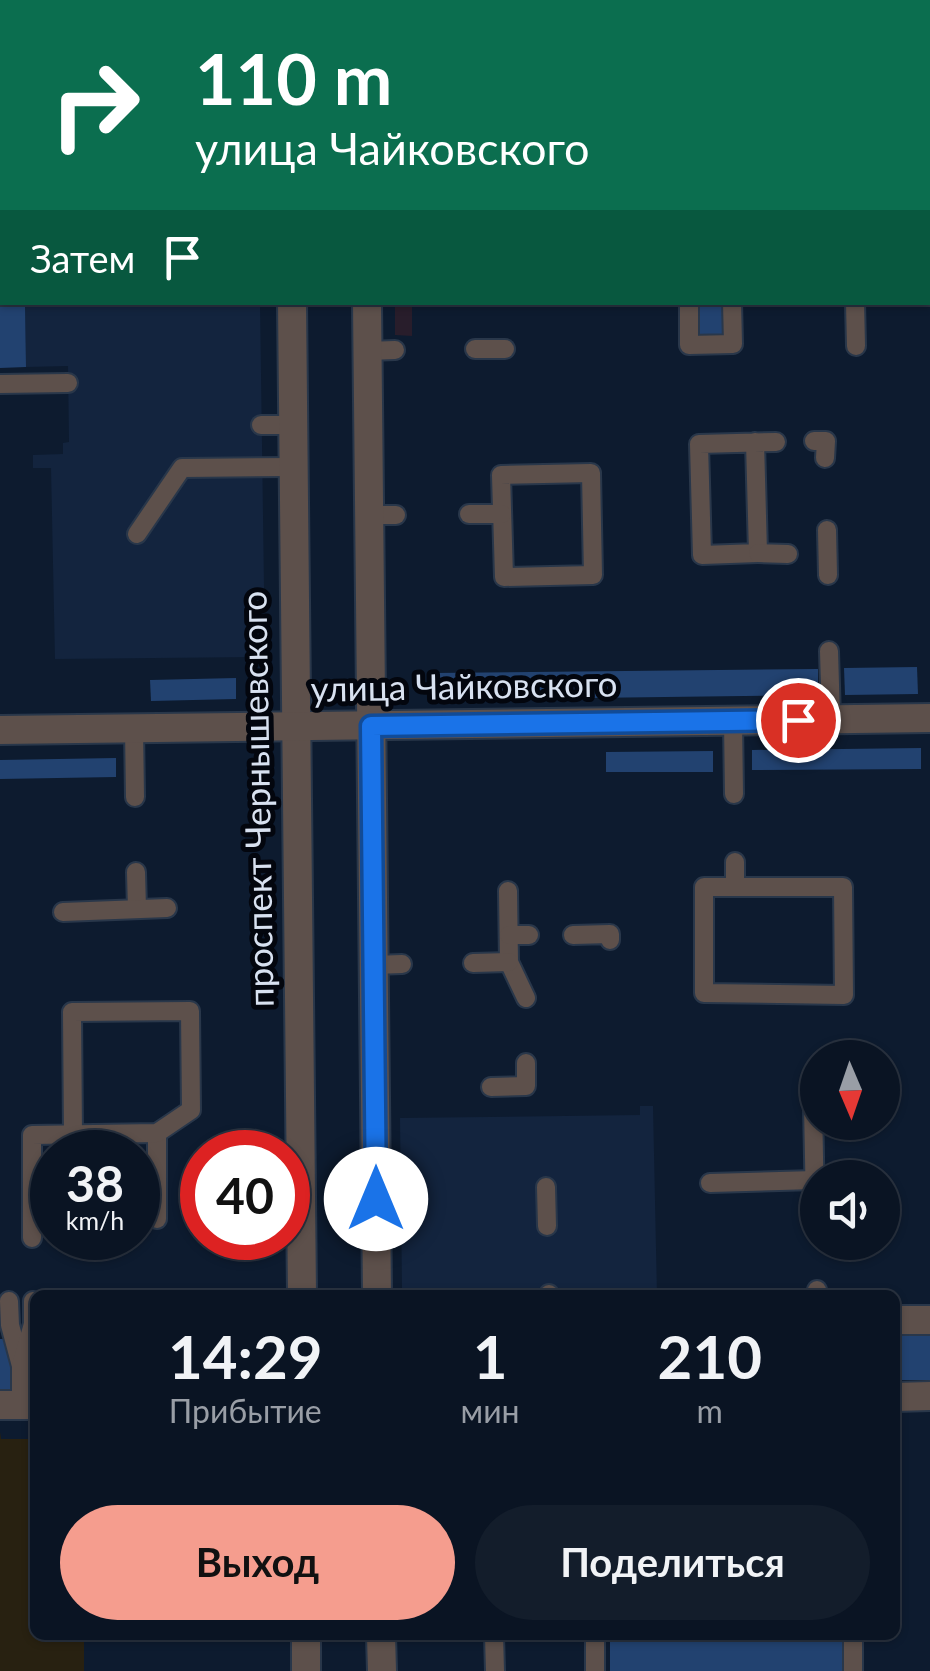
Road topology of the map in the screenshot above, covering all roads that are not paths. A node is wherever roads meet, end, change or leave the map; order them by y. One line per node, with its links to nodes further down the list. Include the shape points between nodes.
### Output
1 (292, 305): 12 (street, проспект Чернышевского)
2 (368, 305): 29 (street, via 382,350 383,515)
3 (689, 305): 4 (lane, via 689,345 732,344)
4 (732, 305)
5 (855, 305): 6 (lane)
6 (856, 346)
7 (505, 349): 8 (lane)
8 (475, 350)
9 (68, 382): 10 (lane)
10 (0, 384)
11 (261, 425): 12 (lane)
12 (292, 426): 17 (street, проспект Чернышевского)
13 (814, 441): 16 (lane, via 826,441)
14 (755, 442): 15 (lane); 22 (lane); 22 (lane, via 699,444 702,554)
15 (776, 442)
16 (826, 458)
17 (293, 467): 21 (lane, via 182,468); 30 (street, проспект Чернышевского)
18 (470, 514): 19 (lane)
19 (502, 514): 19 (lane, via 504,577 593,575 591,473 502,475)
20 (827, 530): 24 (lane)
21 (137, 534)
22 (758, 553): 23 (lane)
23 (788, 554)
24 (824, 562)
25 (830, 651): 27 (lane)
26 (930, 718): 27 (street, улица Чайковского)
27 (831, 720): 28 (street, улица Чайковского)
28 (733, 721): 29 (street, улица Чайковского); 33 (lane)
29 (371, 726): 30 (street, улица Чайковского); 58 (street, via 388,965)
30 (295, 727): 31 (street, улица Чайковского); 57 (street, проспект Чернышевского)
31 (134, 728): 32 (street, улица Чайковского); 34 (lane)
32 (0, 730)
33 (734, 794)
34 (135, 798)
35 (734, 862): 37 (lane)
36 (136, 872): 40 (lane)
37 (735, 887): 37 (lane, via 843,887 844,995 704,993 704,887)
38 (508, 890): 43 (lane)
39 (167, 908): 40 (lane)
40 (137, 910): 41 (lane)
41 (63, 912)
42 (573, 934): 45 (lane, via 610,934)
43 (508, 935): 44 (lane); 46 (lane)
44 (529, 935)
45 (610, 940)
46 (509, 962): 47 (lane); 48 (lane)
47 (473, 963)
48 (526, 998)
49 (526, 1063): 50 (lane, via 526,1086)
50 (491, 1087)
51 (73, 1130): 52 (lane, via 72,1012 190,1011 192,1110)
52 (160, 1131)
53 (800, 1180): 54 (lane)
54 (710, 1183)
55 (546, 1187): 56 (lane)
56 (547, 1226)
57 (302, 1290)
58 (377, 1290)
59 (9, 1301): 63 (lane)
60 (900, 1320): 61 (street)
61 (930, 1320)
62 (30, 1334): 63 (lane)
63 (21, 1366): 66 (lane)
64 (900, 1396): 65 (street)
65 (930, 1396)
66 (19, 1405)
67 (306, 1640): 72 (street)
68 (382, 1640): 73 (street)
69 (494, 1640): 74 (lane)
70 (595, 1640): 75 (lane)
71 (853, 1640): 76 (lane)
72 (306, 1671)
73 (382, 1671)
74 (494, 1671)
75 (595, 1671)
76 (853, 1671)

